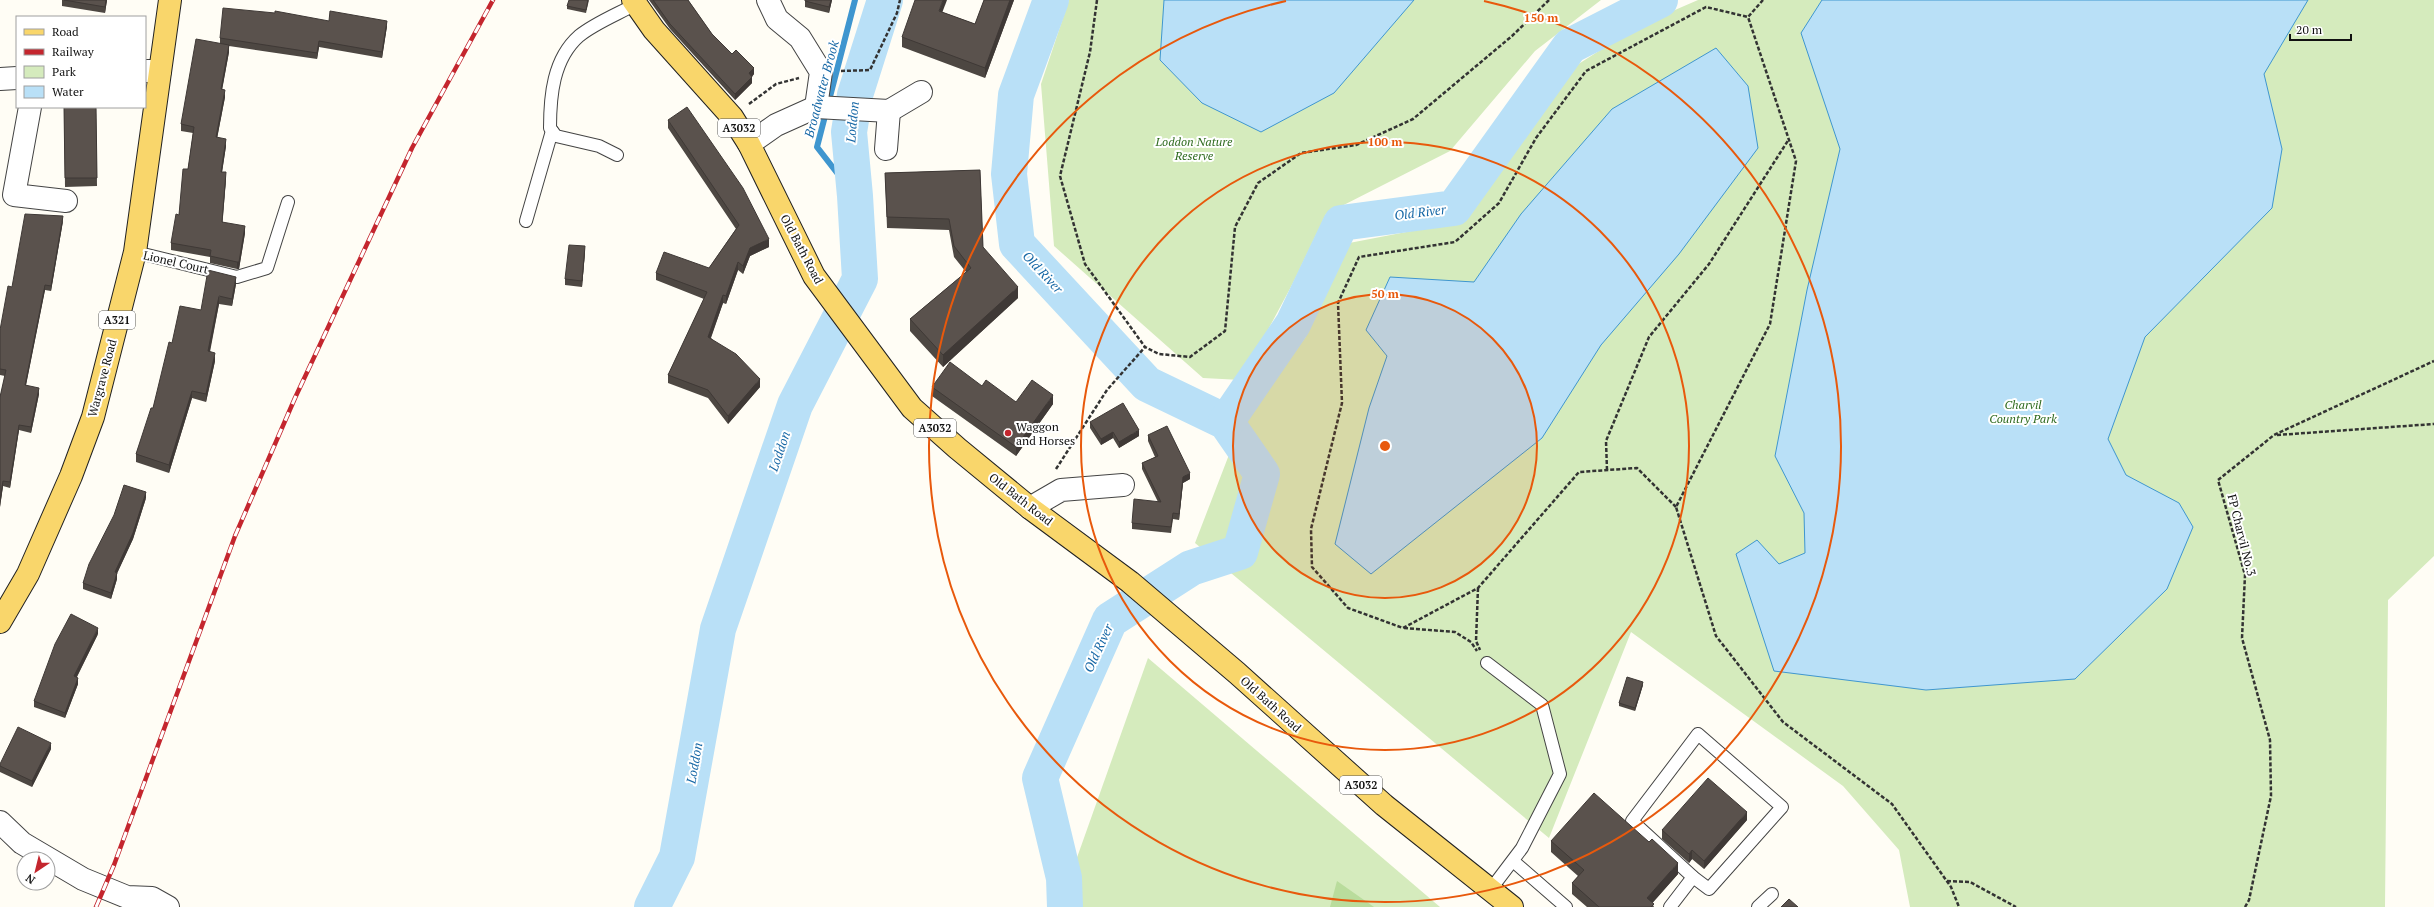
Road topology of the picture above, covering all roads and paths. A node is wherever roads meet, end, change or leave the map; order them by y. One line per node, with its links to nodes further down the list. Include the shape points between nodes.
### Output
1 (170, 0): 8 (main road, Wargrave Road / A321)
2 (768, 0): 12 (street, via 777,19 800,38 821,72)
3 (1097, 0): 25 (path, via 1090,52 1060,176 1085,264)
4 (1550, 0): 25 (path, via 1512,36 1413,119 1356,145 1301,153 1258,183 1236,227 1225,331 1190,356 1159,354)
5 (1763, 0): 7 (path)
6 (634, 2): 15 (lane, via 579,37 558,65 550,104); 17 (main road, Old Bath Road / A3032, via 654,30 732,117)
7 (1748, 17): 16 (path); 36 (path, via 1706,7 1586,71 1536,138 1498,203 1455,242 1359,257 1338,303 1342,403 1312,529 1312,567 1348,608)
8 (152, 71): 24 (main road, Wargrave Road / A321)
9 (16, 78): 10 (street)
10 (0, 79)
11 (921, 92): 14 (street)
12 (819, 107): 14 (street); 17 (street, via 776,125)
13 (30, 108): 20 (street)
14 (882, 110): 18 (street)
15 (552, 131): 19 (lane, via 556,136 598,146); 23 (lane)
16 (1789, 139): 29 (path, via 1709,264 1649,337 1606,441); 32 (path, via 1796,161 1770,324)
17 (749, 144): 33 (main road, Old Bath Road / A3032, via 814,276 912,408)
18 (886, 150)
19 (617, 155)
20 (7, 195): 21 (street)
21 (66, 201)
22 (288, 202): 24 (lane, Lionel Court, via 267,268 237,277)
23 (526, 222)
24 (135, 252): 35 (main road, Wargrave Road / A321, via 92,416 72,476 28,574)
25 (1145, 347): 30 (path, via 1107,390)
26 (2434, 361): 28 (path, FP Charvil No.3)
27 (2434, 424): 28 (path)
28 (2274, 435): 51 (path, FP Charvil No.3, via 2218,480 2245,575 2242,638 2270,740 2271,796 2249,900)
29 (1606, 470): 32 (path, via 1637,468); 34 (path, via 1579,472)
30 (1052, 475)
31 (1123, 485): 33 (street, via 1061,490)
32 (1676, 507): 41 (path, via 1716,636 1782,722 1892,804)
33 (1030, 508): 42 (main road, Old Bath Road / A3032, via 1130,582 1237,673 1384,805)
34 (1478, 588): 36 (path); 37 (path, via 1476,640)
35 (0, 622)
36 (1403, 628): 37 (path, via 1455,632 1471,642)
37 (1486, 662): 39 (lane, via 1542,705 1560,774)
38 (0, 822): 44 (street, via 22,843 83,880 126,897 152,898)
39 (1513, 861): 42 (lane); 46 (lane)
40 (1693, 877): 40 (lane, via 1632,821 1698,734 1782,807 1709,889); 47 (lane)
41 (1947, 880): 49 (path); 50 (path, via 1970,882)
42 (1491, 889): 45 (main road, Old Bath Road / A3032)
43 (1772, 894): 48 (lane)
44 (168, 907)
45 (1512, 907)
46 (1566, 907)
47 (1670, 907)
48 (1758, 907)
49 (1959, 907)
50 (2016, 907)
51 (2245, 907)

